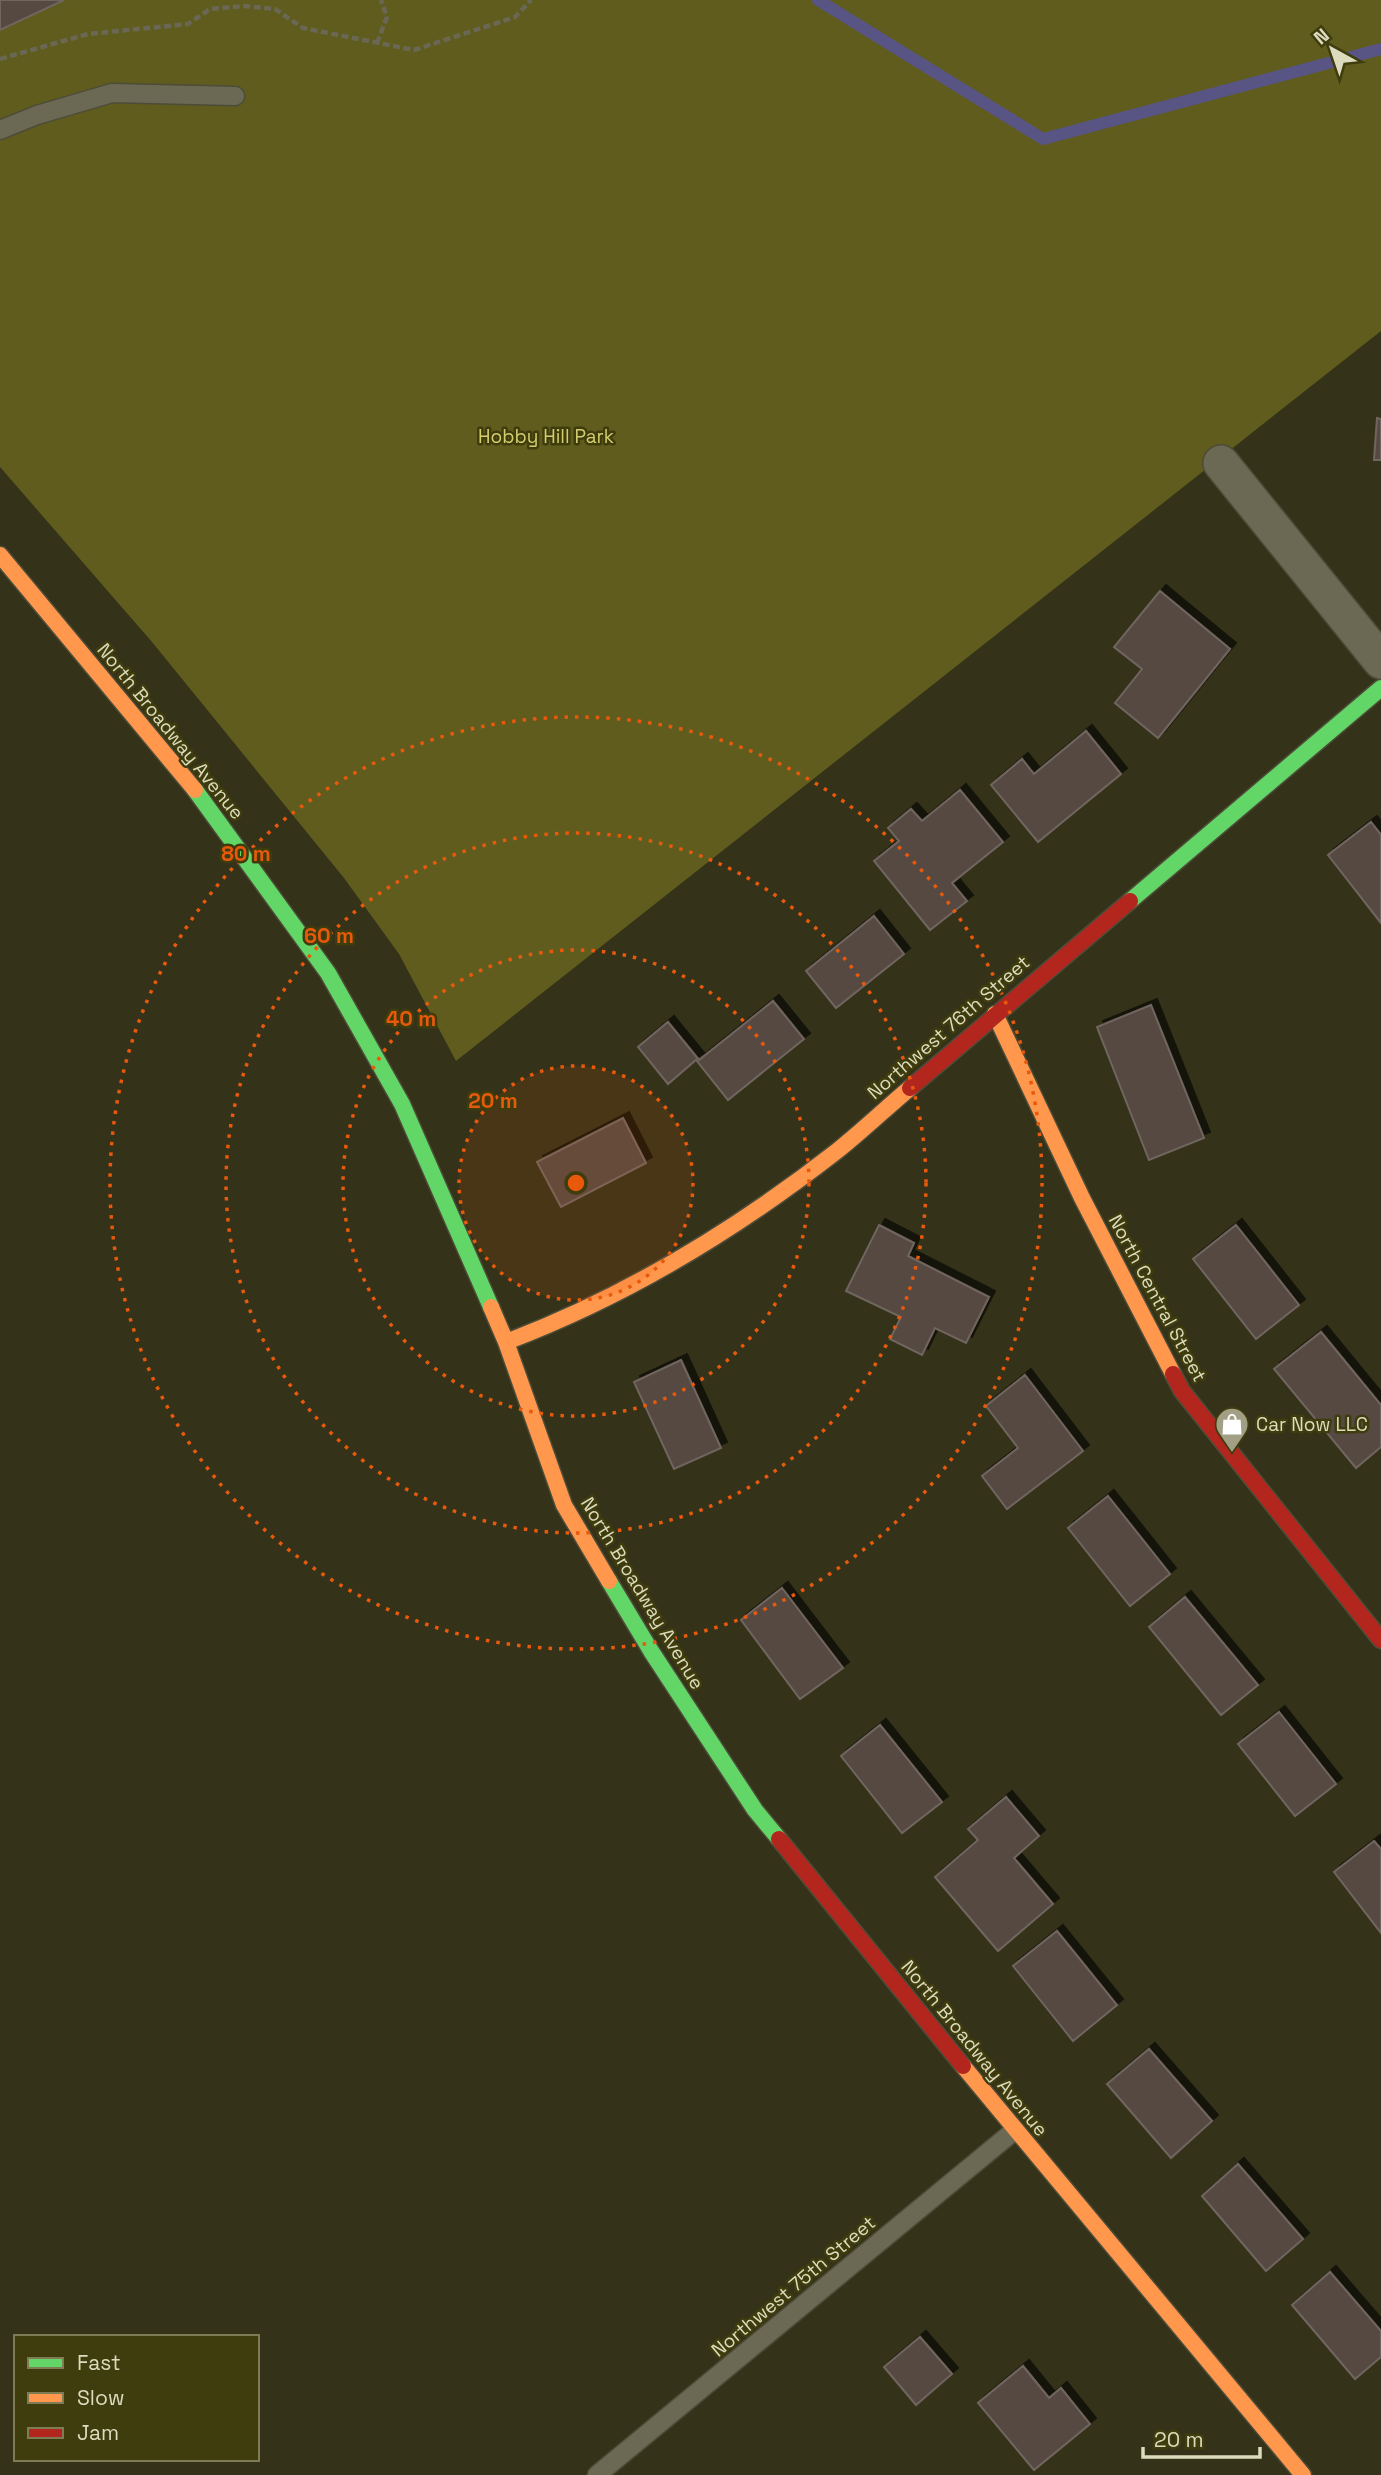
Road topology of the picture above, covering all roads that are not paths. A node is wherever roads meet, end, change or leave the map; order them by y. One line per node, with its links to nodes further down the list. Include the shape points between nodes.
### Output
1 (235, 96): 2 (lane, via 112,93)
2 (0, 130)
3 (1221, 463): 5 (street)
4 (0, 555): 8 (street, North Broadway Avenue, via 200,796 328,973 402,1104)
5 (1381, 661)
6 (1381, 688): 7 (street, Northwest 76th Street)
7 (995, 1014): 8 (street, Northwest 76th Street, via 836,1151 754,1210 614,1296); 9 (street, North Central Street, via 1082,1198 1182,1391)
8 (506, 1342): 10 (street, North Broadway Avenue, via 564,1505 651,1651 755,1810)
9 (1381, 1640)
10 (1015, 2130): 11 (lane, Northwest 75th Street); 12 (street, North Broadway Avenue)
11 (597, 2475)
12 (1303, 2475)

